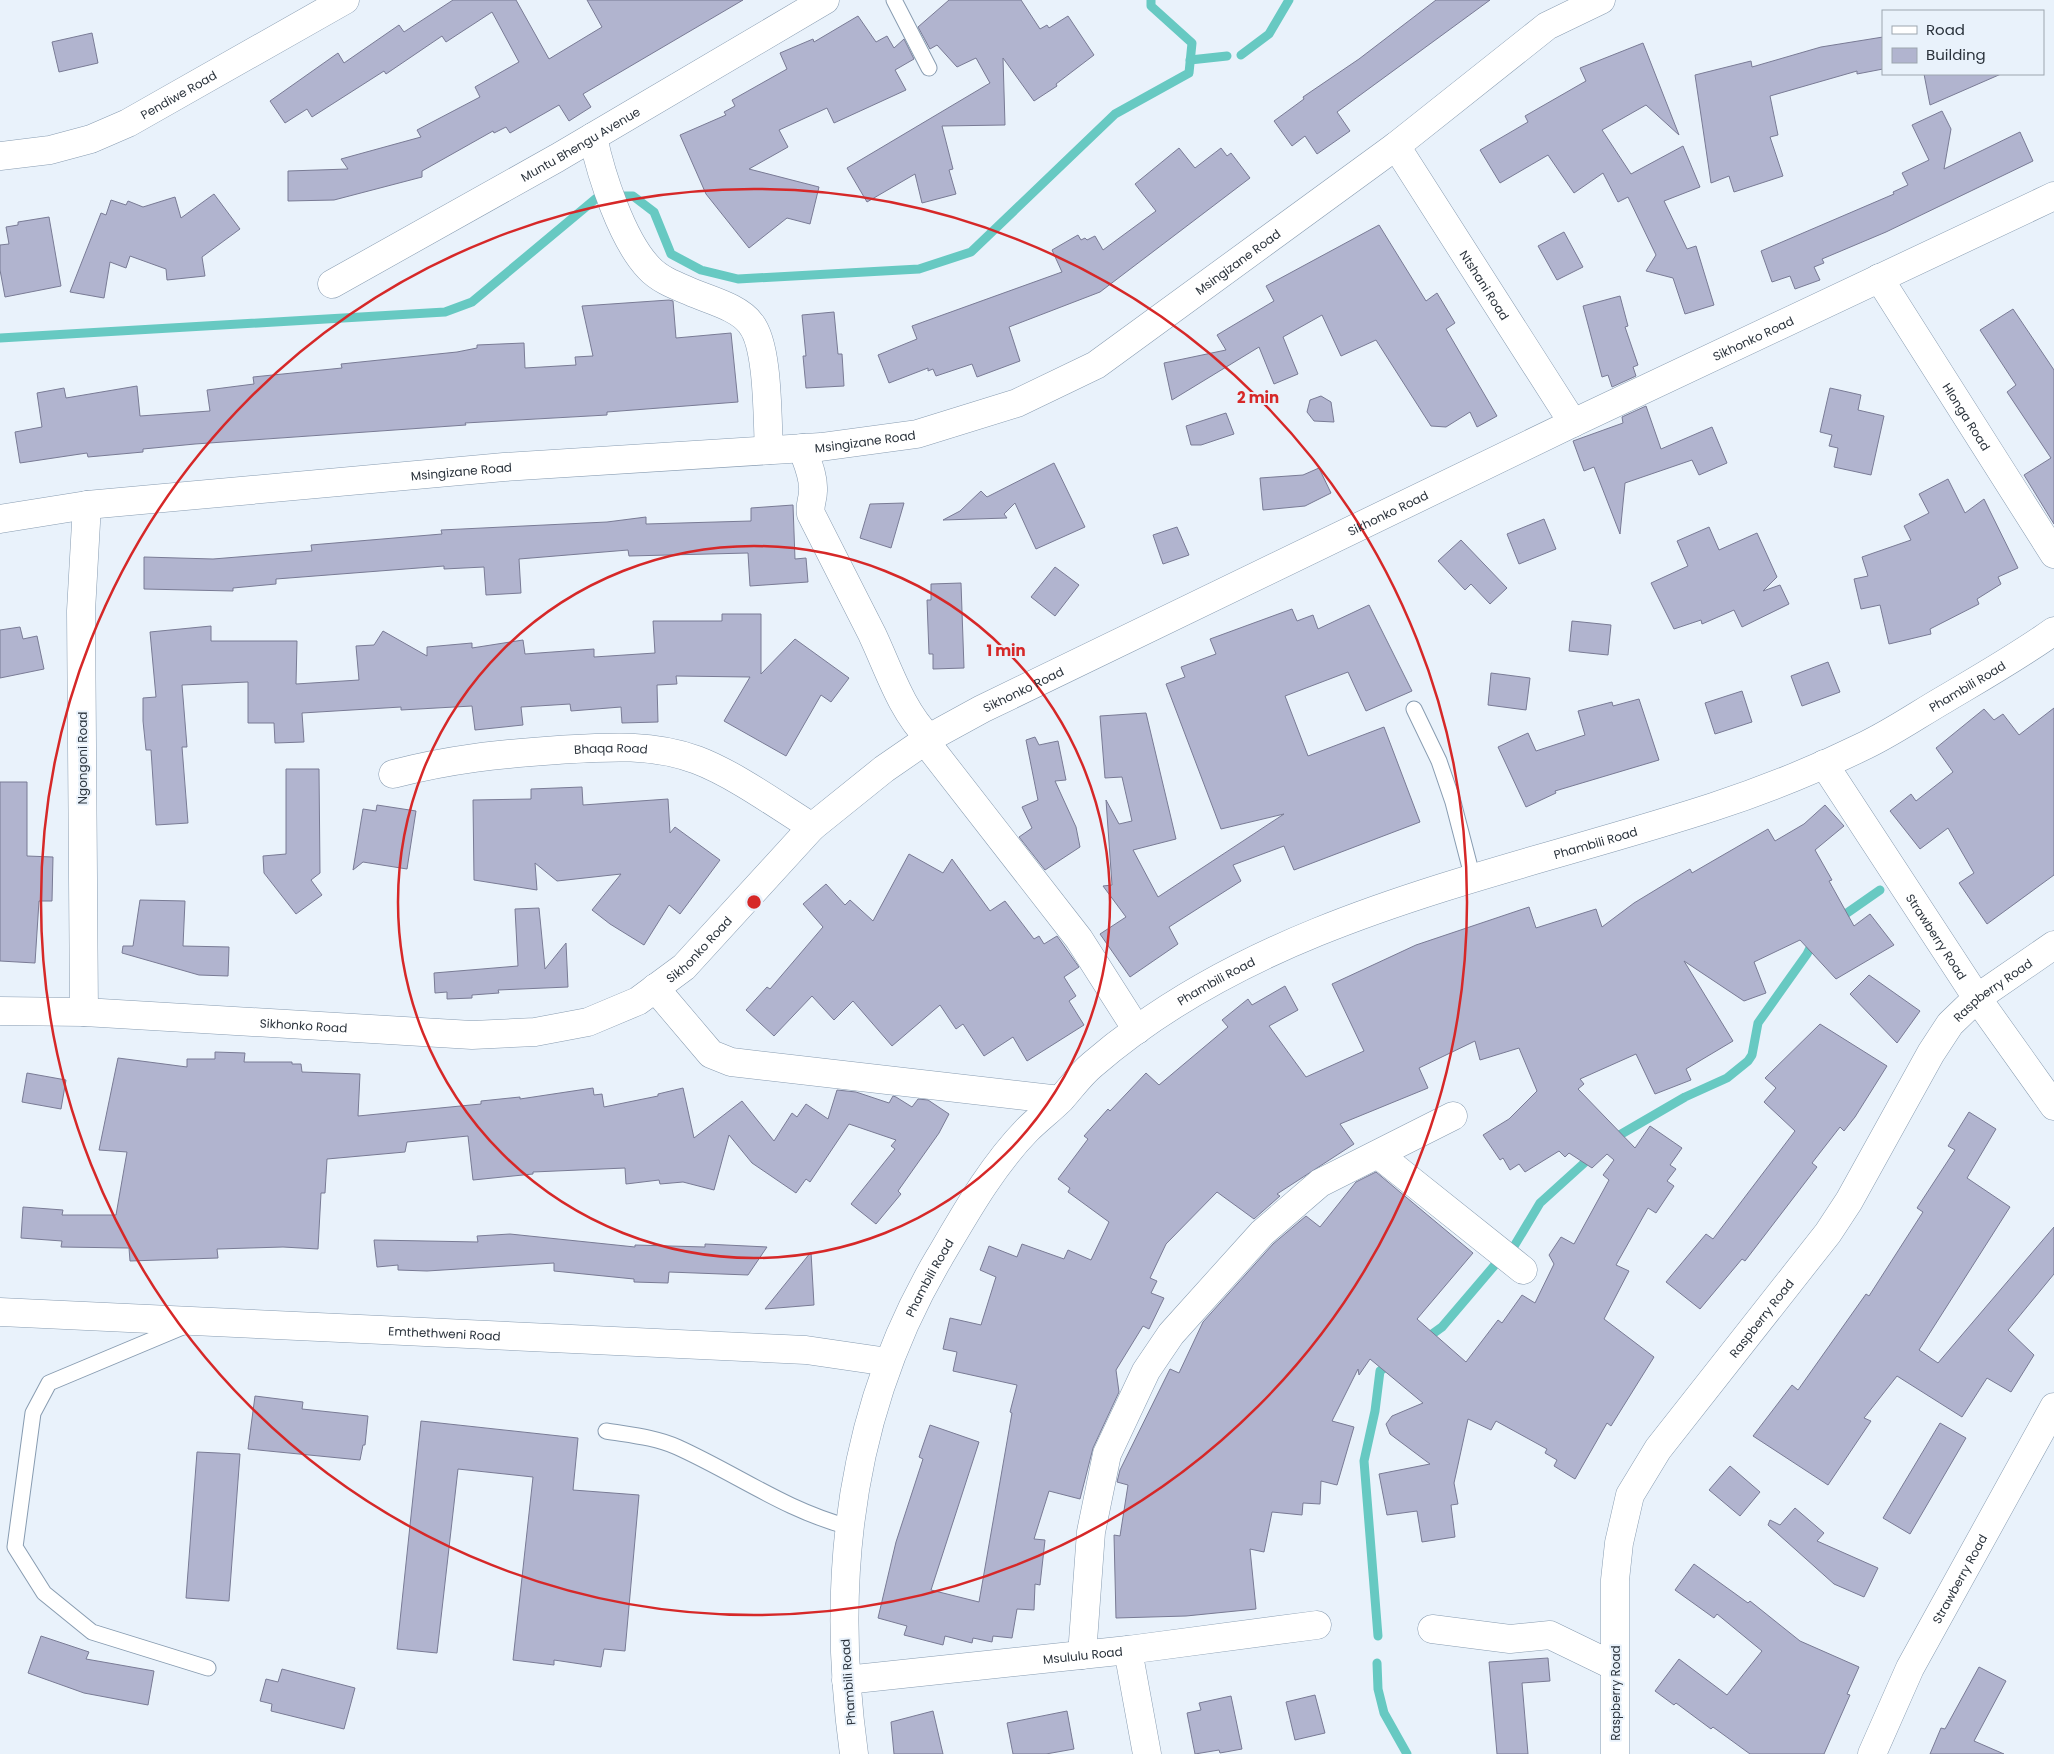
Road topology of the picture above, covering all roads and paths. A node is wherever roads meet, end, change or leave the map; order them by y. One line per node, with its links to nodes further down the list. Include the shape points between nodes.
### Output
1 (345, 0): 8 (street, Pendiwe Road, via 128,124 91,139 50,150)
2 (826, 0): 6 (street, Muntu Bhengu Avenue)
3 (894, 0): 5 (lane)
4 (1601, 0): 7 (street, Msingizane Road, via 1547,26)
5 (929, 68)
6 (593, 137): 11 (street, Muntu Bhengu Avenue); 14 (street, via 599,163 624,228 634,249 650,270 666,282 738,312 751,323 759,340 765,372)
7 (1396, 146): 12 (street, Ntshani Road); 13 (street, Msingizane Road, via 1096,365 1017,403 917,434)
8 (0, 156)
9 (2054, 196): 10 (street, Sikhonko Road)
10 (1879, 278): 12 (street, Sikhonko Road); 17 (street, Hlonga Road)
11 (332, 284)
12 (1573, 423): 20 (street, Sikhonko Road, via 982,709)
13 (802, 448): 14 (street, Msingizane Road); 20 (street, via 812,478 811,514 904,704)
14 (769, 450): 15 (street, Msingizane Road, via 504,467)
15 (87, 505): 16 (street, Msingizane Road); 29 (street, Ngongoni Road, via 81,611)
16 (0, 518)
17 (2054, 554)
18 (2054, 631): 21 (street, Phambili Road, via 1869,744)
19 (1414, 709): 24 (lane, via 1439,761)
20 (927, 739): 23 (street, Sikhonko Road); 30 (street, via 1079,939)
21 (1824, 764): 24 (street, Phambili Road, via 1717,806); 27 (street, Strawberry Road)
22 (393, 774): 23 (street, Bhaqa Road, via 488,754 615,746 662,750 706,764)
23 (812, 826): 26 (street, Sikhonko Road, via 684,967)
24 (1473, 879): 30 (street, Phambili Road, via 1372,910 1256,958 1161,1012)
25 (2054, 946): 27 (street, Raspberry Road)
26 (655, 988): 29 (street, Sikhonko Road, via 638,1001 588,1022 535,1032 472,1035); 31 (street, via 710,1054 731,1062)
27 (1977, 998): 32 (street, Strawberry Road); 46 (street, Raspberry Road, via 1950,1024 1931,1053 1828,1233 1640,1475 1630,1496 1619,1543)
28 (0, 1011): 29 (street, Sikhonko Road)
29 (84, 1012)
30 (1137, 1030): 31 (street, Phambili Road, via 1089,1067)
31 (1060, 1100): 38 (street, Phambili Road, via 1025,1132 972,1201 924,1283)
32 (2054, 1106)
33 (1453, 1116): 34 (street)
34 (1379, 1155): 35 (street); 45 (street, via 1320,1183 1262,1233 1171,1334 1146,1371 1107,1454 1099,1488 1091,1532)
35 (1523, 1270)
36 (0, 1312): 37 (street, Emthethweni Road)
37 (195, 1321): 38 (street, Emthethweni Road, via 806,1350); 47 (lane, via 49,1383 33,1412 16,1547 44,1593 92,1632)
38 (888, 1362): 41 (street, Phambili Road, via 865,1435)
39 (2054, 1407): 52 (street, Strawberry Road, via 1910,1668)
40 (606, 1431): 41 (lane, via 645,1437 676,1447 799,1511)
41 (849, 1527): 48 (street, Phambili Road, via 843,1591)
42 (1317, 1625): 44 (street, Msululu Road)
43 (1432, 1629): 46 (street, via 1510,1639 1550,1635)
44 (1128, 1650): 45 (street, Msululu Road); 50 (street)
45 (1082, 1655): 48 (street, Msululu Road)
46 (1614, 1666): 51 (street, Raspberry Road)
47 (208, 1668)
48 (846, 1680): 49 (street, Phambili Road)
49 (854, 1754)
50 (1147, 1754)
51 (1615, 1754)
52 (1872, 1754)

